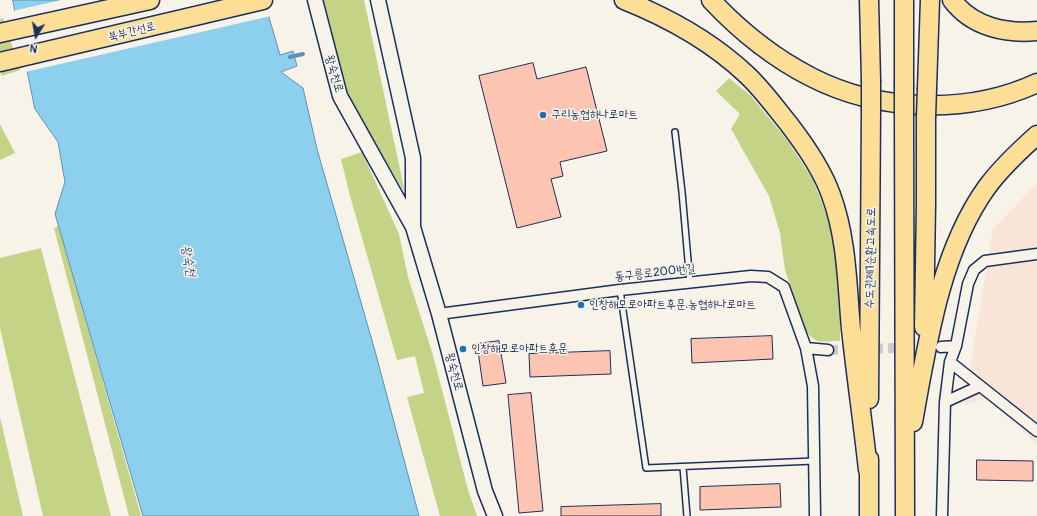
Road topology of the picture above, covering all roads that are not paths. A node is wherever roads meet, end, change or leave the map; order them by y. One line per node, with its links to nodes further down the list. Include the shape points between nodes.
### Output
1 (150, 0): 12 (highway)
2 (263, 0): 13 (highway, 북부간선로)
3 (315, 0): 17 (street, 왕숙천로, via 340,96)
4 (378, 0): 17 (street, 왕숙천로, via 413,158)
5 (624, 0): 33 (highway, via 685,28 747,75 772,102 819,169 832,195 843,237)
6 (711, 0): 14 (highway, via 741,29 785,62 812,78 880,100 936,106 969,104 1000,97)
7 (869, 0): 33 (highway, 수도권제1순환고속도로, bridge, via 871,110)
8 (904, 0): 34 (highway, bridge)
9 (930, 0): 27 (highway, bridge)
10 (952, 0): 11 (highway, via 964,13 991,28 1024,33)
11 (1037, 31)
12 (0, 33)
13 (0, 62)
14 (1037, 84)
15 (675, 132): 19 (lane)
16 (1037, 135): 27 (highway, via 987,187 965,224 938,296)
17 (413, 227): 21 (street, 왕숙천로)
18 (1037, 254): 22 (street, via 985,261 974,270 968,284)
19 (690, 283): 20 (street, 동구릉로200번길); 24 (street, 동구릉로200번길, via 751,276 768,277 784,287)
20 (620, 290): 21 (street, 동구릉로200번길); 32 (lane, via 646,468)
21 (439, 314): 35 (street, 왕숙천로, via 485,491)
22 (956, 346): 23 (street); 26 (street)
23 (941, 347)
24 (806, 348): 25 (street); 31 (street, 동구릉로200번길, via 813,386)
25 (828, 350)
26 (950, 362): 28 (street); 29 (street)
27 (923, 366): 34 (highway)
28 (980, 386): 29 (street); 30 (street)
29 (945, 402): 40 (street)
30 (1037, 431)
31 (814, 461): 32 (lane); 37 (street, 동구릉로200번길)
32 (682, 467): 36 (lane)
33 (868, 470): 38 (highway, 수도권제1순환고속도로)
34 (904, 470): 39 (highway)
35 (495, 516)
36 (687, 516)
37 (815, 516)
38 (869, 516)
39 (905, 516)
40 (942, 516)

